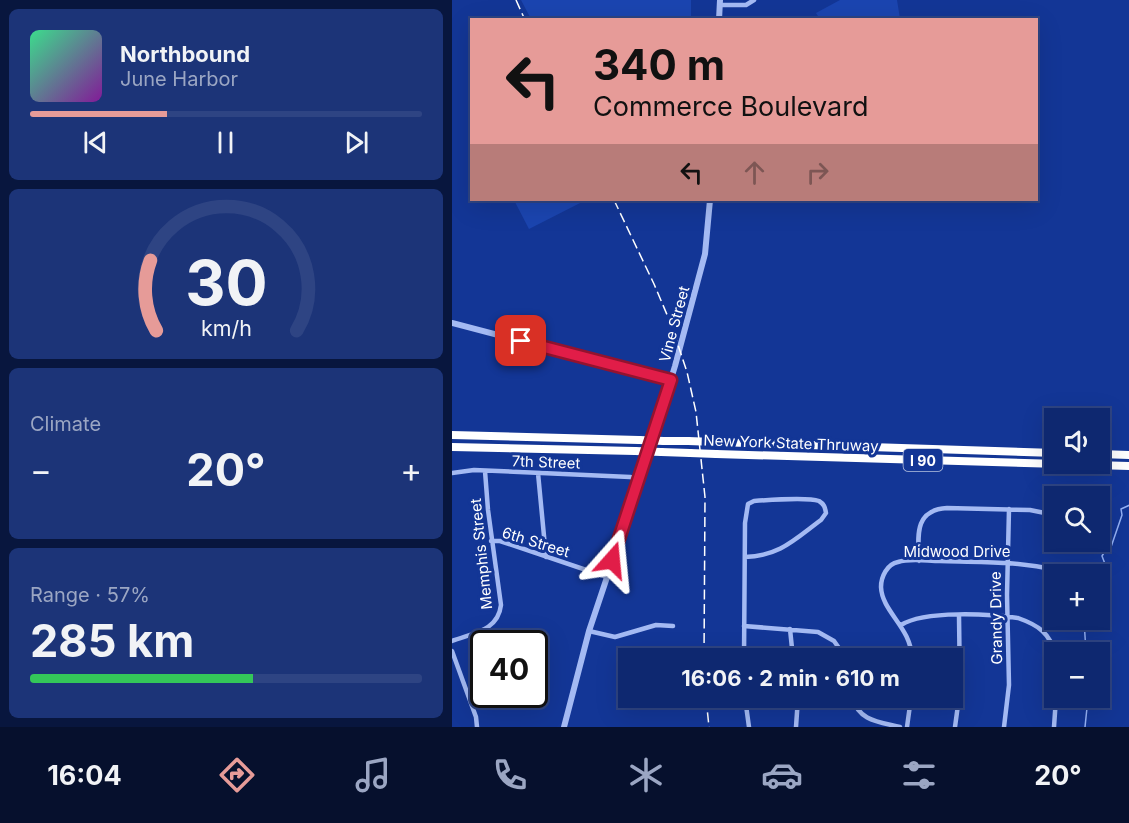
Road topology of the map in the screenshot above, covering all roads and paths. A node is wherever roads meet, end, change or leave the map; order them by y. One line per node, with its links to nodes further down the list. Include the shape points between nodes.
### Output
1 (754, 0): 2 (street, via 746,4)
2 (720, 3): 3 (street)
3 (719, 18)
4 (710, 201): 6 (street, Vine Street, via 706,255)
5 (452, 323): 6 (street)
6 (671, 380): 16 (street, Vine Street)
7 (452, 435): 9 (highway, New York State Thruway / I 90, bridge)
8 (452, 447): 12 (highway, New York State Thruway / I 90, bridge)
9 (1044, 453)
10 (1110, 454): 11 (highway)
11 (1130, 455)
12 (1130, 466)
13 (485, 471): 14 (street, 7th Street); 15 (street, 7th Street); 19 (street, Memphis Street)
14 (452, 472)
15 (538, 473): 16 (street, 7th Street); 20 (street)
16 (640, 479): 25 (street, Vine Street)
17 (1009, 509): 18 (street); 22 (street, via 947,508 927,515 919,528); 23 (street, Grandy Drive)
18 (1044, 513)
19 (491, 541): 20 (street, 6th Street); 33 (street, Memphis Street, via 500,614 490,626)
20 (546, 557): 25 (street, 6th Street)
21 (745, 557): 21 (street, via 746,509 751,502 812,500 825,507 821,520 782,548 768,555); 30 (street)
22 (919, 561): 23 (street, Midwood Drive); 28 (street, Midwood Drive, via 896,562 883,576 883,594)
23 (1007, 563): 24 (street, Midwood Drive); 27 (street, Grandy Drive)
24 (1044, 567)
25 (607, 577): 32 (street, Vine Street)
26 (959, 616): 27 (street); 28 (street, via 917,617); 51 (street, via 960,690)
27 (1007, 616): 34 (street, via 1040,627); 52 (street, Grandy Drive, via 1009,685)
28 (901, 625): 38 (street, Midwood Drive)
29 (674, 626): 32 (street, via 656,625 615,637)
30 (744, 626): 31 (street); 35 (street)
31 (790, 629): 36 (street); 37 (street, via 827,636)
32 (589, 631): 46 (street, Vine Street)
33 (452, 641)
34 (1051, 642)
35 (744, 648)
36 (792, 648)
37 (838, 648)
38 (911, 648)
39 (452, 651): 45 (street)
40 (746, 708): 47 (street)
41 (797, 708): 48 (street)
42 (857, 708): 49 (street, via 869,720)
43 (910, 708): 50 (street)
44 (1055, 708): 53 (street)
45 (477, 727)
46 (564, 727)
47 (749, 727)
48 (796, 727)
49 (900, 727)
50 (907, 727)
51 (955, 727)
52 (1004, 727)
53 (1054, 727)

